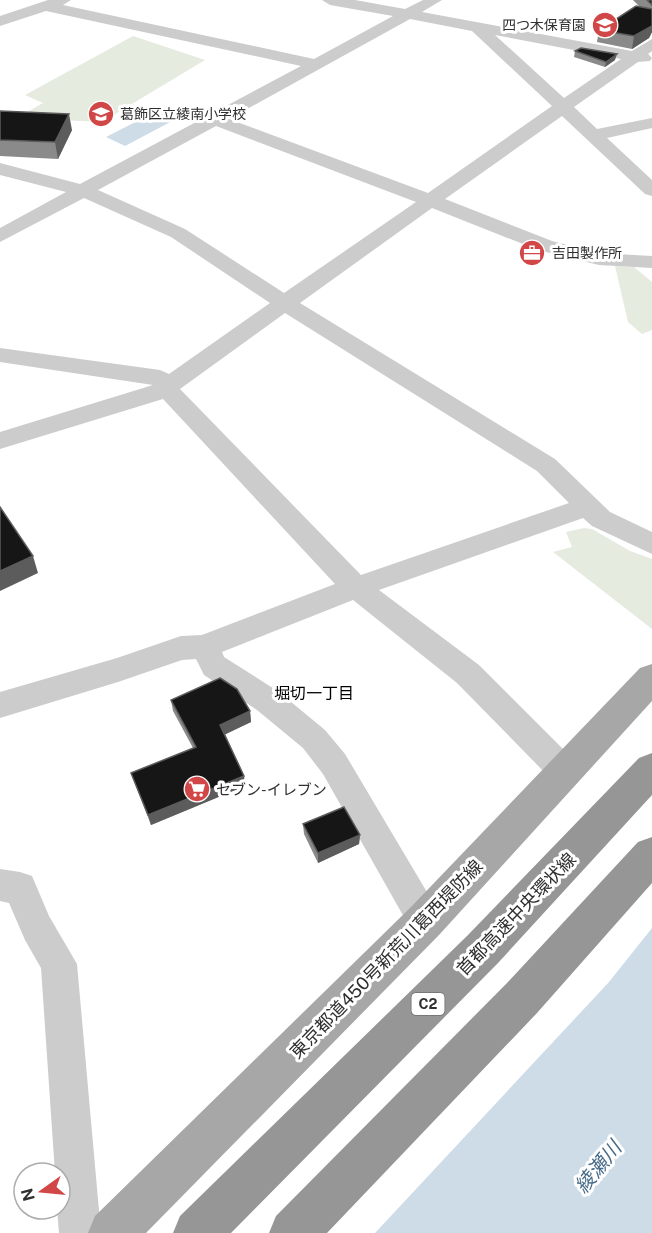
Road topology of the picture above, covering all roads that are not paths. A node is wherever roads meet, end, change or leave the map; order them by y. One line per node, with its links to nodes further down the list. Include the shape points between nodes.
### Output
1 (63, 0): 4 (street)
2 (330, 0): 5 (street)
3 (434, 0): 5 (street)
4 (46, 6): 6 (street); 10 (street)
5 (408, 15): 7 (street); 10 (street)
6 (0, 21)
7 (477, 28): 9 (street); 11 (street)
8 (652, 44): 9 (street)
9 (643, 58): 11 (street)
10 (316, 64): 12 (street)
11 (562, 108): 14 (street); 18 (street)
12 (214, 119): 17 (street); 18 (street)
13 (652, 123): 14 (street)
14 (592, 136): 16 (street)
15 (0, 169): 17 (street)
16 (652, 190)
17 (82, 191): 19 (street); 21 (street, via 178,233)
18 (429, 200): 20 (street, via 545,246 599,259); 21 (street)
19 (0, 236)
20 (652, 262)
21 (286, 304): 23 (street); 25 (street, via 546,465)
22 (0, 355): 23 (street, via 160,378)
23 (166, 387): 24 (street); 27 (street)
24 (0, 441)
25 (588, 506): 26 (street, via 601,519); 27 (street)
26 (652, 544)
27 (357, 587): 28 (street); 32 (street, via 468,674)
28 (204, 647): 30 (street, via 181,648); 35 (street, via 214,666 268,701 314,739 334,764)
29 (652, 678): 32 (main road, 東京都道450号新荒川葛西堤防線)
30 (0, 705)
31 (652, 769): 38 (highway, 首都高速中央環状線 / C2, via 483,949)
32 (565, 772): 35 (main road, 東京都道450号新荒川葛西堤防線)
33 (652, 855): 39 (highway, via 522,998)
34 (0, 885): 36 (street, via 20,888 58,964)
35 (425, 921): 37 (main road, 東京都道450号新荒川葛西堤防線)
36 (80, 1233)
37 (112, 1233)
38 (197, 1233)
39 (293, 1233)

